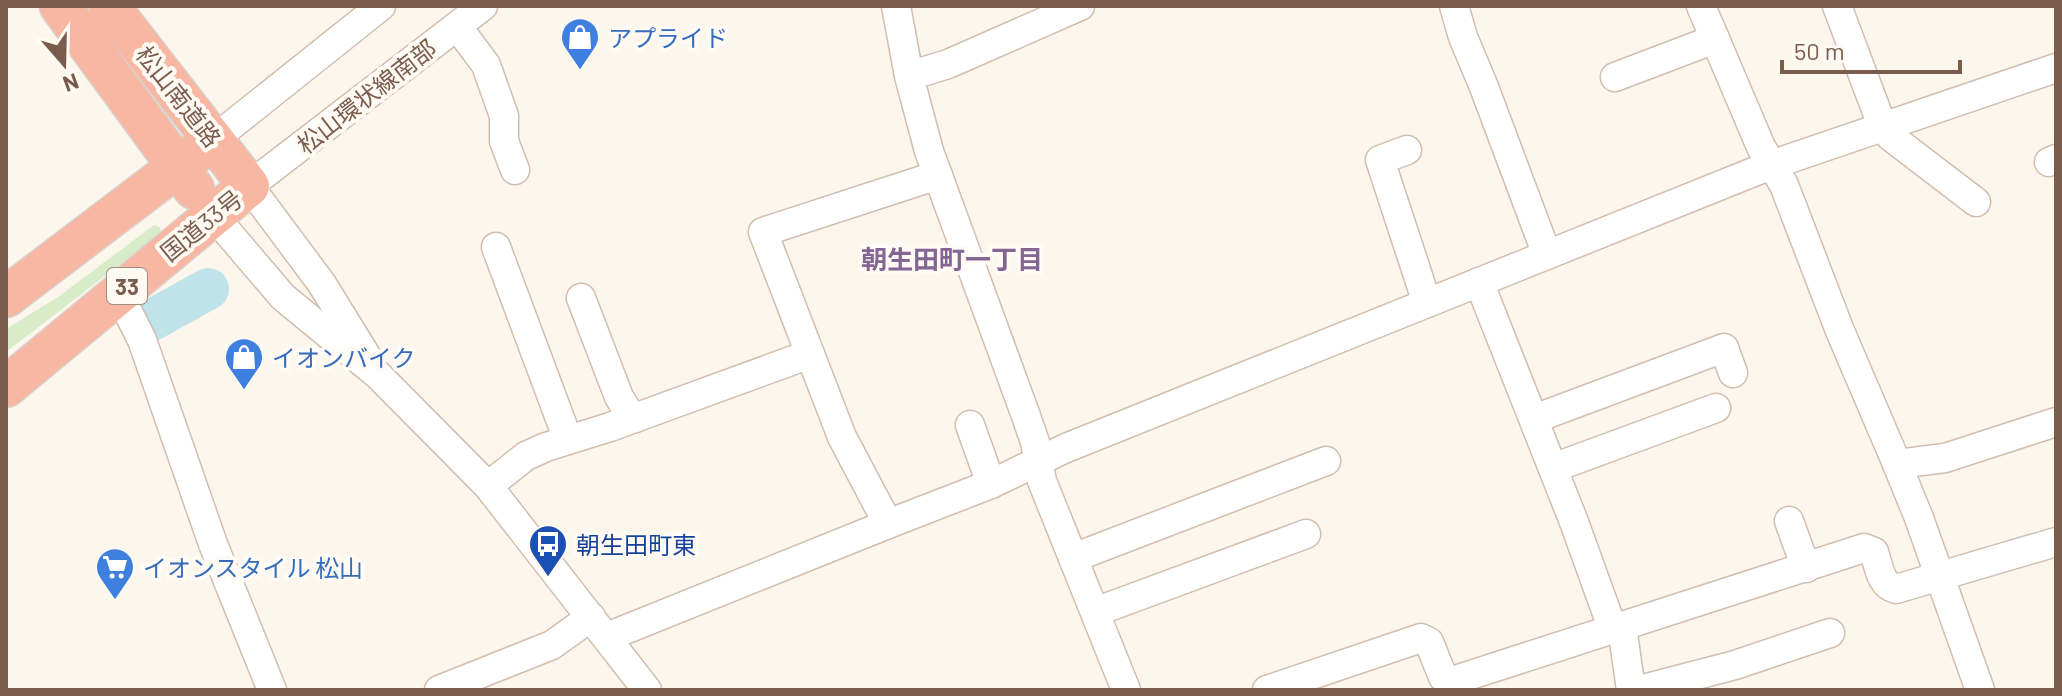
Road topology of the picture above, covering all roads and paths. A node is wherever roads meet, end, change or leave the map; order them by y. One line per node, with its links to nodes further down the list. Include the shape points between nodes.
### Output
1 (60, 6): 19 (highway, 松山南道路)
2 (109, 6): 16 (highway, 松山南道路)
3 (381, 6): 16 (street)
4 (483, 6): 10 (street, 松山環状線南部)
5 (896, 6): 13 (street)
6 (1080, 6): 13 (street)
7 (1454, 6): 26 (street)
8 (1701, 6): 11 (street)
9 (1837, 6): 15 (street)
10 (457, 26): 20 (street, via 486,65); 22 (street, 松山環状線南部)
11 (1715, 39): 14 (street); 18 (street)
12 (2056, 68): 15 (street)
13 (909, 76): 21 (street)
14 (1615, 77)
15 (1883, 128): 18 (street); 23 (street)
16 (213, 140): 19 (highway); 22 (highway, 松山南道路)
17 (1407, 150): 31 (street, via 1380,160)
18 (1771, 165): 26 (street); 44 (street, via 1784,185)
19 (177, 167): 24 (highway, 松山南道路); 29 (highway)
20 (515, 170)
21 (938, 175): 32 (street, via 763,232); 43 (street)
22 (249, 186): 24 (highway, 国道33号 / 33); 34 (street, via 322,284)
23 (1976, 202)
24 (213, 215): 28 (highway, 国道33号 / 33); 34 (street, via 283,297)
25 (496, 247): 41 (street)
26 (1547, 255): 27 (street)
27 (1479, 282): 31 (street); 38 (street)
28 (117, 295): 35 (highway, 国道33号 / 33); 60 (street, via 148,354 213,544)
29 (6, 297)
30 (581, 298): 37 (street, via 619,397)
31 (1427, 303): 43 (street)
32 (810, 354): 37 (street); 49 (street, via 842,437)
33 (1733, 373): 38 (street, via 1724,348)
34 (378, 375): 47 (street)
35 (6, 387)
36 (1716, 408): 45 (street)
37 (635, 418): 41 (street)
38 (1534, 419): 45 (street)
39 (2056, 422): 44 (street, via 1945,458)
40 (970, 425): 46 (street)
41 (568, 440): 47 (street, via 526,456)
42 (1326, 461): 52 (street)
43 (1038, 462): 46 (street); 52 (street)
44 (1897, 464): 54 (street)
45 (1553, 468): 57 (street)
46 (991, 484): 49 (street)
47 (488, 486): 56 (street)
48 (1789, 521): 53 (street)
49 (888, 524): 56 (street)
50 (1306, 534): 55 (street)
51 (2056, 542): 54 (street)
52 (1073, 558): 55 (street)
53 (1806, 568): 54 (street, via 1864,548 1874,552 1888,587); 57 (street)
54 (1940, 576): 66 (street)
55 (1095, 612): 59 (street)
56 (599, 627): 61 (street); 62 (street)
57 (1618, 628): 63 (street, via 1452,681 1443,677 1429,642 1421,638); 64 (street)
58 (1820, 646): 65 (street)
59 (1120, 688)
60 (272, 690)
61 (439, 690)
62 (647, 690)
63 (1267, 690)
64 (1631, 690)
65 (1639, 690)
66 (1980, 690)

